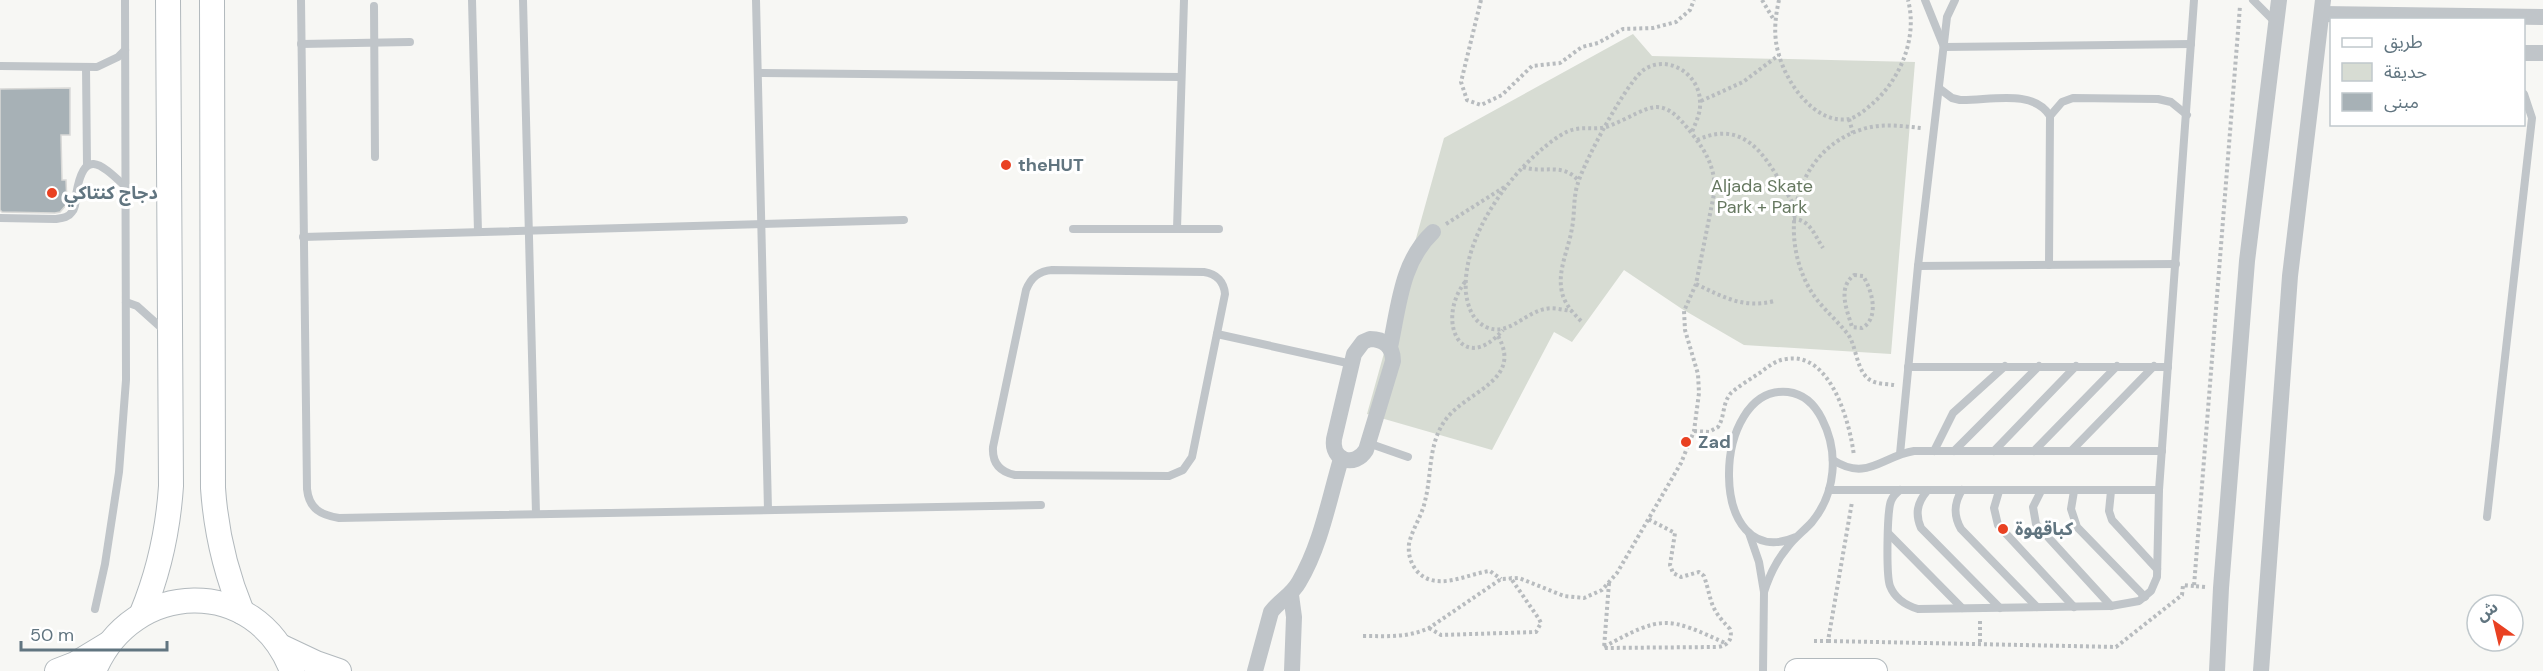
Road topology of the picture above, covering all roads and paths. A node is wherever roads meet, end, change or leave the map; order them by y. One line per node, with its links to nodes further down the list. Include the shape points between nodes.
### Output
1 (125, 0): 30 (lane)
2 (168, 0): 82 (street)
3 (212, 0): 141 (street, via 213,488 220,547)
4 (301, 0): 27 (lane)
5 (472, 0): 65 (lane)
6 (524, 0): 64 (lane)
7 (756, 0): 37 (lane)
8 (1184, 0): 38 (lane)
9 (1481, 0): 10 (path, via 1461,82 1467,100 1481,105 1502,95 1532,66 1560,63 1582,47 1623,29 1676,22 1690,10)
10 (1694, 0)
11 (1762, 0): 23 (path)
12 (1779, 0): 23 (path)
13 (1908, 0): 44 (path, via 1911,29 1896,76 1882,96)
14 (1925, 0): 29 (lane)
15 (1955, 0): 29 (lane, via 1947,17)
16 (2194, 0): 28 (lane)
17 (2241, 0): 129 (path)
18 (2253, 0): 24 (lane)
19 (2279, 0): 24 (street)
20 (374, 6): 26 (lane)
21 (2322, 7): 22 (street); 34 (street)
22 (2543, 17)
23 (1775, 21): 33 (path)
24 (2276, 22): 130 (street, via 2247,261)
25 (410, 42): 26 (lane)
26 (374, 43): 27 (lane); 50 (lane)
27 (301, 44): 67 (lane)
28 (2191, 44): 29 (lane); 42 (lane)
29 (1944, 47): 39 (lane)
30 (125, 50): 36 (lane, via 108,63); 55 (lane)
31 (2525, 53): 32 (street)
32 (2543, 53)
33 (1779, 54): 41 (path, via 1743,82); 44 (path, via 1805,100 1817,111)
34 (2324, 56): 162 (street, via 2290,276)
35 (0, 66): 36 (lane)
36 (86, 67): 51 (lane)
37 (758, 73): 38 (lane); 60 (lane)
38 (1181, 77): 62 (lane)
39 (1940, 89): 43 (lane, via 1960,100 2029,99 2042,105); 46 (lane)
40 (2525, 99): 120 (lane, via 2532,118)
41 (1701, 100): 45 (path, via 1687,73 1666,64 1653,65 1634,79); 47 (path)
42 (2187, 115): 43 (lane, via 2165,100 2073,99 2062,102); 69 (lane)
43 (2050, 116): 70 (lane)
44 (1849, 119): 48 (path)
45 (1606, 127): 47 (path, via 1644,109 1664,107 1679,116); 52 (path, via 1568,131); 53 (path)
46 (1935, 129): 48 (path, via 1889,125); 71 (lane)
47 (1691, 133): 49 (path)
48 (1852, 133): 56 (path, via 1813,165)
49 (1697, 140): 56 (path, via 1722,132 1745,138 1762,155); 73 (path, via 1710,160 1715,189)
50 (375, 157)
51 (87, 165): 55 (lane, via 107,170); 57 (lane, via 82,168 70,215 55,219)
52 (1523, 167): 53 (path, via 1564,170); 54 (path)
53 (1578, 180): 76 (path, via 1573,227 1560,280 1563,297)
54 (1508, 185): 66 (path); 72 (path, via 1474,241)
55 (126, 187): 75 (lane)
56 (1794, 205): 58 (path)
57 (0, 218)
58 (1793, 219): 68 (path, via 1808,224); 81 (path, via 1797,254 1807,284 1822,308)
59 (904, 220): 60 (lane)
60 (761, 224): 64 (lane); 118 (lane)
61 (1072, 229): 62 (lane)
62 (1177, 229): 63 (lane)
63 (1219, 229)
64 (529, 231): 65 (lane); 119 (lane)
65 (478, 232): 67 (lane)
66 (1433, 232): 84 (street, via 1413,254)
67 (303, 237): 119 (lane, via 307,489 312,506 321,514 339,518)
68 (1822, 248)
69 (2176, 264): 70 (lane); 92 (lane)
70 (2049, 265): 71 (lane)
71 (1918, 266): 91 (lane)
72 (1465, 281): 79 (path, via 1472,314 1485,327); 83 (path, via 1454,299 1454,334 1463,345 1476,348)
73 (1696, 284): 74 (path, via 1736,303); 94 (path, via 1683,321 1700,393)
74 (1774, 301)
75 (126, 302): 82 (lane, via 137,306); 140 (lane, via 126,380 119,472)
76 (1572, 311): 77 (path); 79 (path, via 1544,309)
77 (1581, 321)
78 (1852, 327): 78 (path, via 1845,291 1851,278 1858,275 1863,276 1869,287 1872,313 1866,325); 81 (path)
79 (1503, 330): 83 (path)
80 (1217, 334): 80 (lane, via 1224,288 1211,273 1038,273 1026,290 993,447 995,463 1015,475 1168,476 1183,470 1192,457); 85 (lane)
81 (1848, 334): 93 (path, via 1866,377)
82 (170, 335): 142 (street, via 169,512 160,564)
83 (1498, 336): 127 (path, via 1504,351 1499,375 1461,402 1438,430 1425,502 1408,548 1413,565 1434,581 1490,571)
84 (1390, 347): 85 (street, via 1377,339 1363,342); 95 (street, via 1393,361)
85 (1352, 364): 104 (street, via 1333,444)
86 (2005, 366): 87 (lane); 91 (lane); 99 (lane, via 1953,413)
87 (2039, 366): 88 (lane); 100 (lane)
88 (2076, 366): 89 (lane); 96 (lane)
89 (2116, 366): 90 (lane); 101 (lane)
90 (2154, 366): 92 (lane); 97 (lane)
91 (1908, 367): 93 (lane)
92 (2168, 367): 98 (lane)
93 (1907, 387): 102 (lane)
94 (1694, 431): 106 (path, via 1718,428 1731,394 1770,365 1798,358 1816,366 1842,406 1851,429); 121 (path, via 1681,463)
95 (1368, 443): 103 (lane); 104 (street, via 1359,459)
96 (1994, 450): 100 (lane); 101 (lane)
97 (2072, 450): 98 (lane); 101 (lane)
98 (2162, 450): 112 (lane)
99 (1934, 451): 100 (lane); 102 (lane)
100 (1954, 451)
101 (2034, 451)
102 (1900, 454): 106 (lane, via 1870,468)
103 (1408, 457)
104 (1341, 459): 132 (street, via 1312,555)
105 (1833, 460): 106 (lane); 107 (lane); 122 (lane, via 1825,425 1808,400 1782,392 1757,402 1740,425 1728,466 1735,509)
106 (1856, 469)
107 (1829, 490): 108 (lane); 124 (lane, via 1819,511)
108 (1854, 490): 109 (lane); 146 (path)
109 (1900, 490): 113 (lane); 123 (lane, via 1890,503)
110 (1962, 490): 111 (lane); 113 (lane); 135 (lane, via 1955,505 1960,529)
111 (1999, 490): 114 (lane); 136 (lane, via 1994,508 1998,525)
112 (2159, 490): 116 (lane); 125 (lane)
113 (1927, 491): 139 (lane, via 1918,505 1921,528)
114 (2041, 491): 115 (lane); 134 (lane, via 2033,507 2036,524)
115 (2074, 491): 116 (lane); 133 (lane, via 2071,509 2077,527)
116 (2111, 491): 125 (lane, via 2112,520)
117 (1041, 505): 118 (lane)
118 (768, 510): 119 (lane)
119 (536, 514)
120 (2487, 517)
121 (1648, 519): 128 (path); 149 (path, via 1675,533 1670,565 1673,573 1681,577 1699,572 1704,576 1713,610 1730,629)
122 (1749, 533): 124 (lane, via 1777,543); 131 (lane)
123 (1889, 534): 137 (lane); 137 (lane, via 1888,573 1896,597 1918,609)
124 (1796, 537): 131 (lane, via 1773,568)
125 (2157, 569): 133 (lane, via 2155,585)
126 (1510, 577): 127 (path); 128 (path, via 1573,599 1594,595); 143 (path, via 1539,618 1541,623 1536,632 1441,635)
127 (1501, 579): 143 (path)
128 (1609, 582): 151 (path)
129 (2194, 586): 130 (path); 148 (path, via 2183,585 2182,595 2116,647)
130 (2221, 588): 161 (street)
131 (1764, 592): 158 (lane)
132 (1291, 595): 156 (street, via 1271,612); 157 (street)
133 (2145, 597): 134 (lane, via 2132,604)
134 (2111, 606): 136 (lane)
135 (2037, 607): 136 (lane); 139 (lane)
136 (2074, 607)
137 (1962, 608): 138 (lane)
138 (1980, 608): 139 (lane); 148 (path)
139 (2000, 608)
140 (95, 609)
141 (242, 612): 142 (street, via 192,600 166,604); 150 (street)
142 (142, 614): 147 (street)
143 (1429, 628): 144 (path, via 1404,636)
144 (1363, 636)
145 (1814, 641): 146 (path)
146 (1828, 641): 148 (path)
147 (108, 644): 152 (street); 153 (street)
148 (1980, 644)
149 (1727, 645): 151 (path); 151 (path, via 1680,623 1660,622)
150 (280, 646): 154 (street); 155 (street)
151 (1604, 648)
152 (57, 671)
153 (94, 671)
154 (292, 671)
155 (339, 671)
156 (1255, 671)
157 (1292, 671)
158 (1763, 671)
159 (1797, 671): 160 (street)
160 (1875, 671)
161 (2217, 671)
162 (2261, 671)

